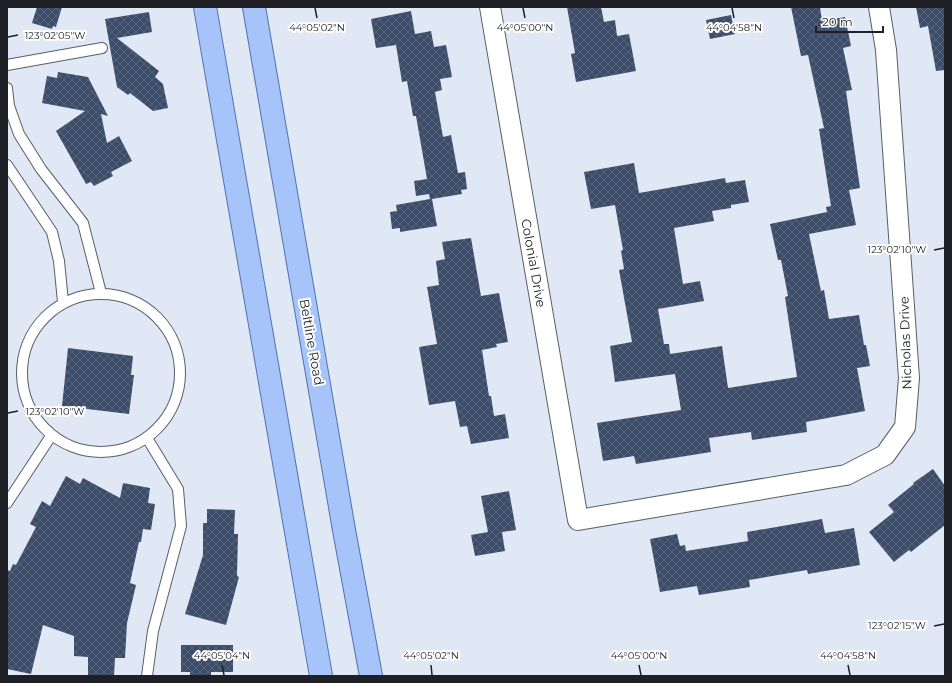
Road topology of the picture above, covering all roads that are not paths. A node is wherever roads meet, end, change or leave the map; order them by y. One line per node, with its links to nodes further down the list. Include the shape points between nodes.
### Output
1 (205, 7): 16 (main road)
2 (254, 7): 17 (main road, Beltline Road)
3 (490, 7): 14 (street, Colonial Drive)
4 (879, 7): 14 (street, Nicholas Drive, via 886,50 909,378 905,427 885,455 846,475)
5 (102, 48): 6 (lane)
6 (7, 65)
7 (7, 88): 9 (lane, via 9,106 19,134 41,169 83,223)
8 (7, 165): 10 (lane, via 52,232 59,261)
9 (101, 293): 10 (lane, via 81,295); 12 (lane, via 125,297 148,308 166,326 177,348 181,374 177,398 165,421)
10 (63, 302): 11 (lane, via 42,318 28,340 21,366 23,392 33,416)
11 (51, 436): 12 (lane, via 74,448 99,453 124,450); 13 (lane)
12 (147, 438): 15 (lane, via 178,489 181,526 153,631)
13 (7, 504)
14 (578, 520)
15 (147, 676)
16 (321, 676)
17 (371, 676)

